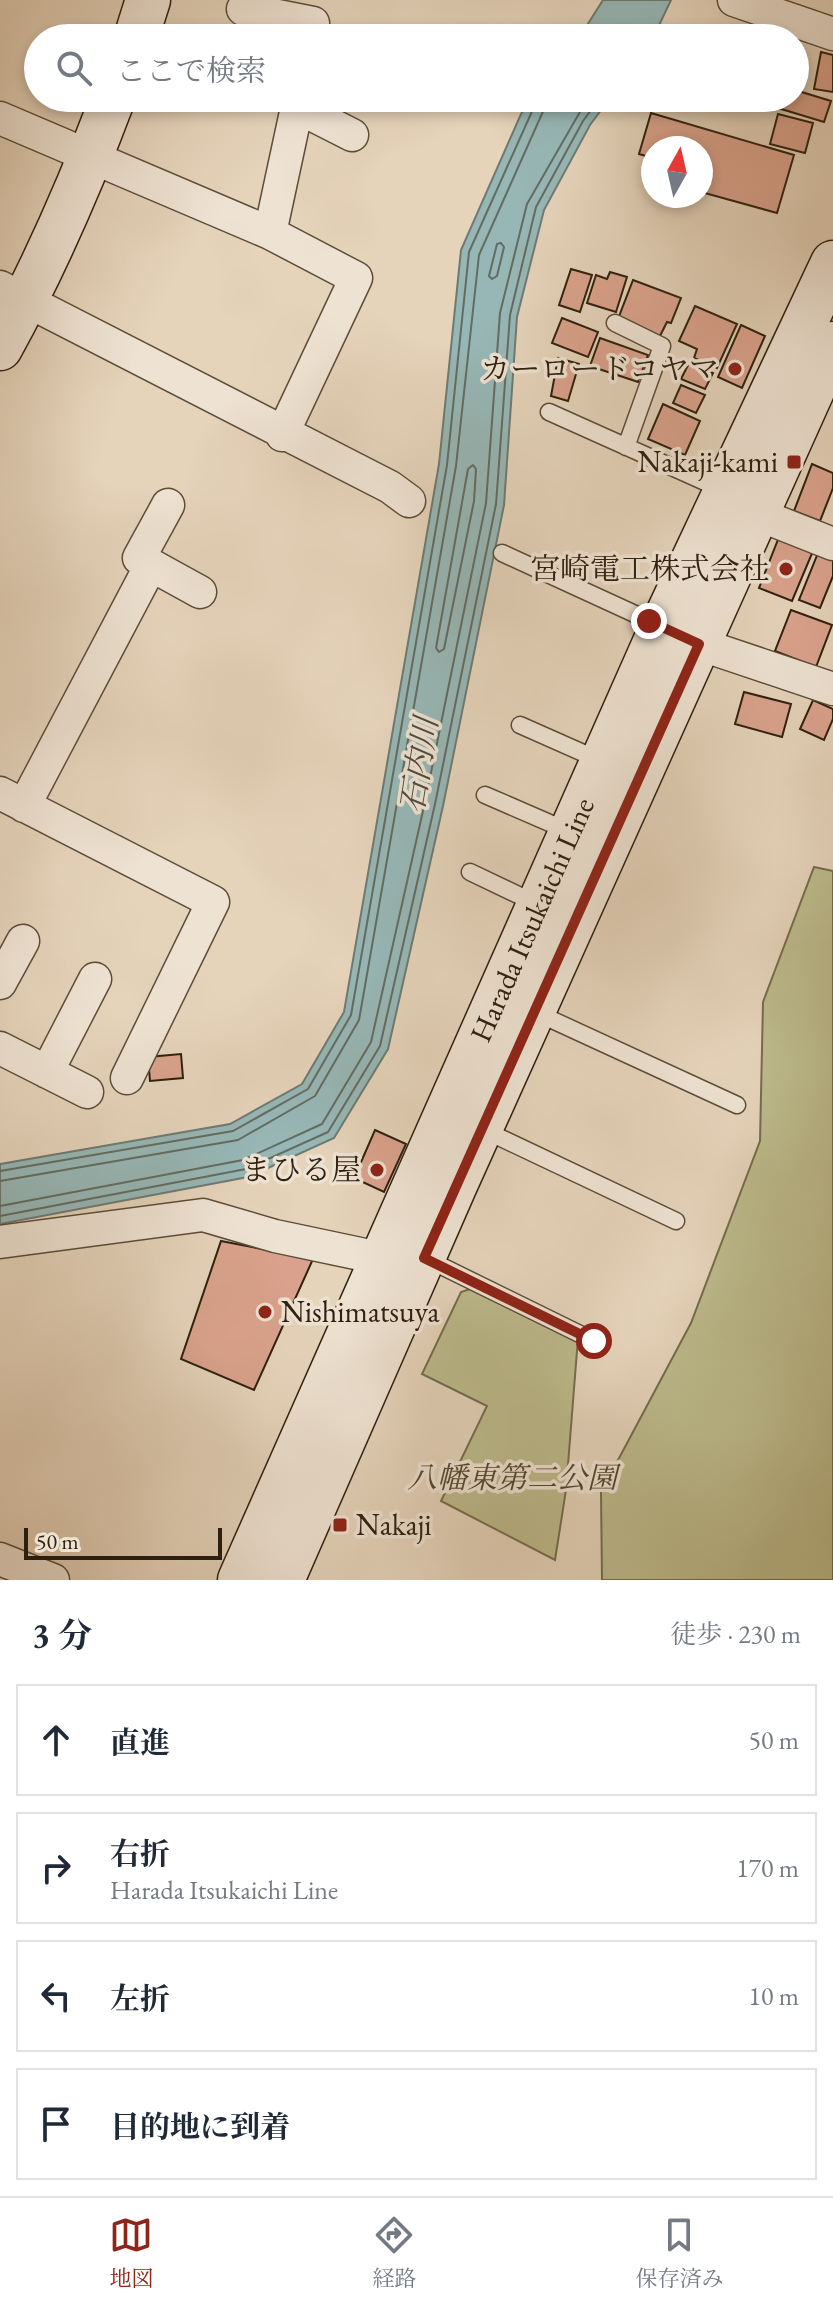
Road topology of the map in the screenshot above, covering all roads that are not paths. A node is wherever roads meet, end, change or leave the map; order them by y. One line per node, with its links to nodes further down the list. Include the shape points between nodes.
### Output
1 (148, 0): 5 (main road)
2 (734, 0): 6 (street)
3 (243, 9): 4 (street)
4 (314, 20)
5 (140, 24)
6 (804, 24)
7 (809, 26): 8 (street)
8 (833, 34)
9 (108, 112): 14 (main road)
10 (296, 112): 15 (street)
11 (313, 112): 13 (street)
12 (0, 118): 14 (street)
13 (352, 135)
14 (92, 155): 15 (street); 17 (main road)
15 (270, 233): 22 (street, via 356,278)
16 (833, 263): 25 (main road, Harada Itsukaichi Line)
17 (13, 294): 20 (main road); 22 (street)
18 (615, 323): 23 (lane, via 662,346)
19 (833, 344): 25 (main road, Harada Itsukaichi Line, via 823,386)
20 (0, 348)
21 (549, 412): 23 (lane)
22 (282, 435): 24 (street)
23 (626, 447): 25 (lane)
24 (409, 501)
25 (742, 503): 27 (street); 31 (main road, Harada Itsukaichi Line)
26 (168, 505): 29 (street, via 139,558)
27 (833, 544)
28 (502, 553): 31 (lane)
29 (151, 565): 30 (street); 36 (street)
30 (200, 592)
31 (681, 636): 32 (street); 34 (main road, Harada Itsukaichi Line); 43 (main road, Harada Itsukaichi Line)
32 (833, 689)
33 (520, 725): 34 (lane)
34 (604, 762): 37 (main road, Harada Itsukaichi Line)
35 (485, 795): 37 (lane)
36 (12, 800): 46 (street, via 213,902)
37 (573, 833): 39 (main road, Harada Itsukaichi Line)
38 (470, 872): 39 (lane)
39 (540, 906): 52 (main road, Harada Itsukaichi Line)
40 (23, 941): 42 (street)
41 (95, 979): 45 (street)
42 (0, 983)
43 (533, 1011): 48 (lane); 49 (main road, Harada Itsukaichi Line)
44 (0, 1048): 45 (street)
45 (47, 1072): 47 (street)
46 (127, 1078)
47 (87, 1092)
48 (737, 1105)
49 (480, 1128): 50 (lane); 52 (main road, Harada Itsukaichi Line)
50 (676, 1221)
51 (0, 1242): 52 (street, via 203,1215 275,1236)
52 (404, 1258): 53 (lane); 56 (main road, Harada Itsukaichi Line); 57 (main road, Harada Itsukaichi Line)
53 (594, 1341)
54 (0, 1559): 55 (street)
55 (53, 1580)
56 (240, 1580)
57 (282, 1580)

